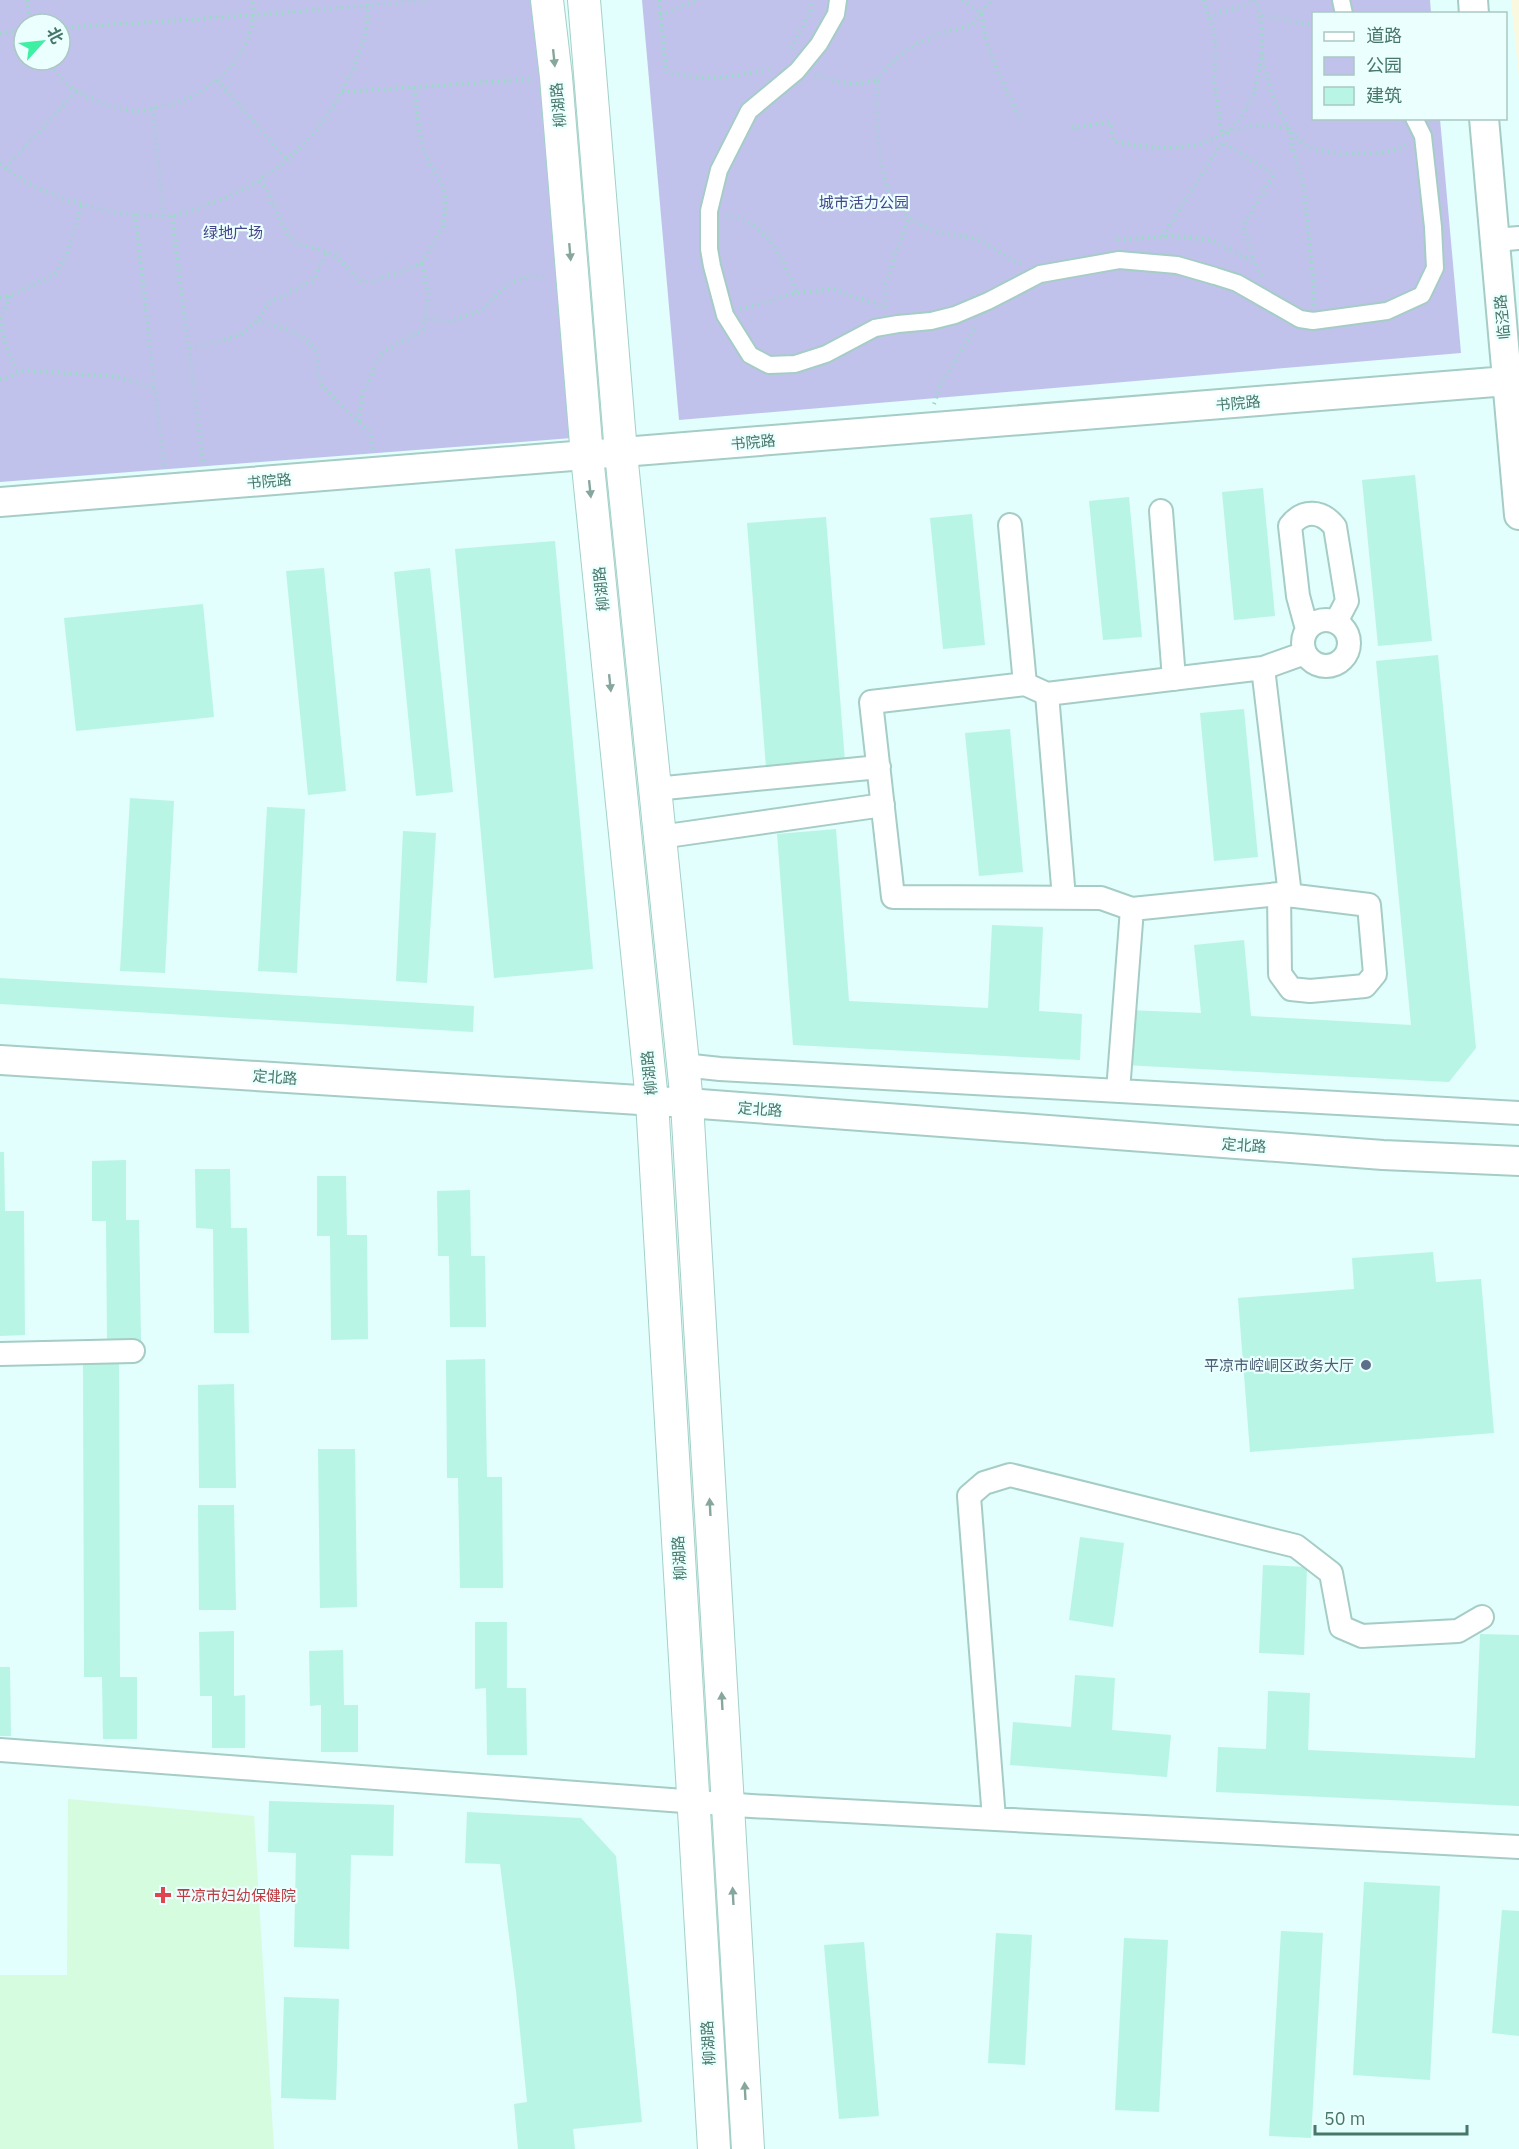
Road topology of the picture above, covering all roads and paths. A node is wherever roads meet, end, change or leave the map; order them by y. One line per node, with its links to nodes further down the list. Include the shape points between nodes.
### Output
1 (252, 0): 14 (path)
2 (428, 0): 12 (path)
3 (547, 0): 24 (main road, 柳湖路, one-way to 24)
4 (584, 0): 72 (main road)
5 (659, 0): 15 (path)
6 (698, 0): 15 (path)
7 (838, 0): 22 (street, via 836,14 819,44)
8 (962, 0): 13 (path)
9 (992, 0): 13 (path)
10 (1204, 0): 17 (path)
11 (1256, 0): 16 (path); 17 (path)
12 (367, 3): 14 (path); 29 (path, via 358,58)
13 (981, 13): 26 (path, via 971,26 947,30 918,44 889,63); 31 (path, via 992,58)
14 (255, 15): 19 (path); 25 (path, via 234,64)
15 (660, 15): 21 (path, via 666,71 689,78 725,78)
16 (1261, 15): 18 (path); 20 (path)
17 (1209, 17): 36 (path, via 1214,31 1214,82)
18 (1312, 25)
19 (72, 27)
20 (1260, 55): 35 (path); 36 (path, via 1258,80 1247,106 1239,120)
21 (779, 63)
22 (797, 71): 26 (path, via 848,84); 43 (street, via 749,111 719,170)
23 (55, 72): 28 (path)
24 (556, 77): 27 (path); 54 (main road, 柳湖路, one-way to 54)
25 (217, 80): 30 (path, via 180,102); 38 (path)
26 (877, 80): 47 (path, via 880,165 895,206)
27 (414, 87): 29 (path); 52 (path, via 425,155 442,185 446,202 443,227)
28 (76, 91): 30 (path, via 138,112); 40 (path)
29 (342, 92): 38 (path, via 320,127)
30 (153, 107): 45 (path)
31 (1021, 119)
32 (1415, 120): 37 (street)
33 (1484, 120): 49 (street, 临泾路)
34 (1072, 128): 36 (path, via 1110,122 1114,141 1139,147 1193,145)
35 (1288, 128): 36 (path, via 1253,126); 37 (path, via 1306,146 1347,154 1383,154); 63 (path, via 1305,191)
36 (1222, 135)
37 (1424, 136): 63 (street, via 1435,268 1422,295 1387,311)
38 (287, 160): 41 (path)
39 (0, 162): 40 (path)
40 (6, 168): 42 (path, via 44,192)
41 (260, 180): 46 (path, via 231,197); 50 (path, via 293,242)
42 (82, 205): 44 (path); 56 (path, via 67,254 55,274)
43 (709, 211): 55 (path, via 739,217 757,227 778,252); 60 (street, via 709,249)
44 (135, 214): 45 (path); 69 (path)
45 (163, 216): 46 (path)
46 (172, 216): 65 (path)
47 (909, 217): 53 (path, via 926,228 976,239); 59 (path, via 885,285)
48 (1163, 236): 51 (path, via 1222,142 1275,174 1243,226)
49 (1507, 239): 68 (street, 临泾路)
50 (326, 252): 52 (path, via 334,254 361,282 374,282); 62 (path, via 315,280 269,303)
51 (1254, 262)
52 (421, 264): 61 (path, via 429,292)
53 (1040, 274): 58 (street); 63 (street, via 1119,260 1177,265 1237,283 1300,319)
54 (572, 278): 61 (path, via 530,276 513,282 471,315 451,322); 73 (main road, 柳湖路)
55 (797, 293): 59 (path, via 833,289); 60 (path)
56 (10, 296): 57 (path); 66 (path, via 0,321 3,340)
57 (0, 297)
58 (988, 301): 64 (street, via 956,315); 71 (path, via 940,386)
59 (885, 307): 64 (path)
60 (725, 315): 64 (street, via 750,355 769,365 795,364 826,354 874,328)
61 (425, 319): 70 (path, via 423,330 381,353 362,396)
62 (256, 321): 65 (path, via 240,335); 70 (path, via 303,337 317,352 322,386)
63 (1313, 321)
64 (887, 326)
65 (189, 347): 75 (path)
66 (18, 372): 67 (path); 69 (path, via 118,377)
67 (0, 380)
68 (1507, 381): 71 (street, 书院路); 79 (street, 临泾路)
69 (154, 388): 76 (path)
70 (359, 421): 74 (path, via 370,433)
71 (925, 428): 72 (street, 书院路)
72 (621, 453): 73 (street, 书院路); 89 (main road)
73 (587, 456): 74 (street, 书院路); 98 (main road, 柳湖路, one-way to 98)
74 (378, 472): 75 (street, 书院路)
75 (207, 486): 76 (street, 书院路)
76 (167, 489): 77 (street, 书院路)
77 (0, 502)
78 (1161, 511): 85 (street)
79 (1519, 515)
80 (1010, 525): 86 (street)
81 (1336, 622): 82 (street, via 1320,620); 82 (street, via 1347,601 1335,527 1322,515 1306,513 1290,526 1298,596); 83 (street, via 1350,641 1346,657 1324,667)
82 (1307, 629): 83 (street, via 1303,637)
83 (1305, 653): 84 (street)
84 (1263, 668): 85 (street); 92 (street)
85 (1174, 679): 87 (street)
86 (1025, 684): 87 (street); 88 (street, via 871,702)
87 (1047, 694): 93 (street)
88 (879, 767): 89 (street); 90 (street)
89 (655, 789): 91 (main road)
90 (883, 805): 91 (street); 93 (street, via 893,897)
91 (660, 837): 96 (main road)
92 (1284, 895): 92 (street, via 1369,905 1375,974 1365,986 1291,989 1280,974); 94 (street)
93 (1064, 898): 94 (street, via 1101,898)
94 (1132, 909): 97 (street)
95 (0, 1060): 98 (street, 定北路)
96 (683, 1065): 97 (street); 99 (main road)
97 (1118, 1091): 100 (street)
98 (652, 1101): 99 (street, 定北路); 106 (main road, 柳湖路)
99 (687, 1103): 101 (street, 定北路, via 1383,1155); 107 (main road, one-way to 99)
100 (1519, 1113)
101 (1519, 1161)
102 (133, 1351): 103 (street)
103 (0, 1354)
104 (1482, 1617): 108 (street, via 1458,1631 1362,1636 1341,1628 1331,1573 1296,1546 1010,1475 984,1483 969,1496)
105 (0, 1750): 106 (street)
106 (693, 1802): 107 (street); 110 (main road, 柳湖路)
107 (728, 1805): 108 (street); 111 (main road, one-way to 107)
108 (994, 1819): 109 (street)
109 (1519, 1847)
110 (714, 2149)
111 (748, 2149)

